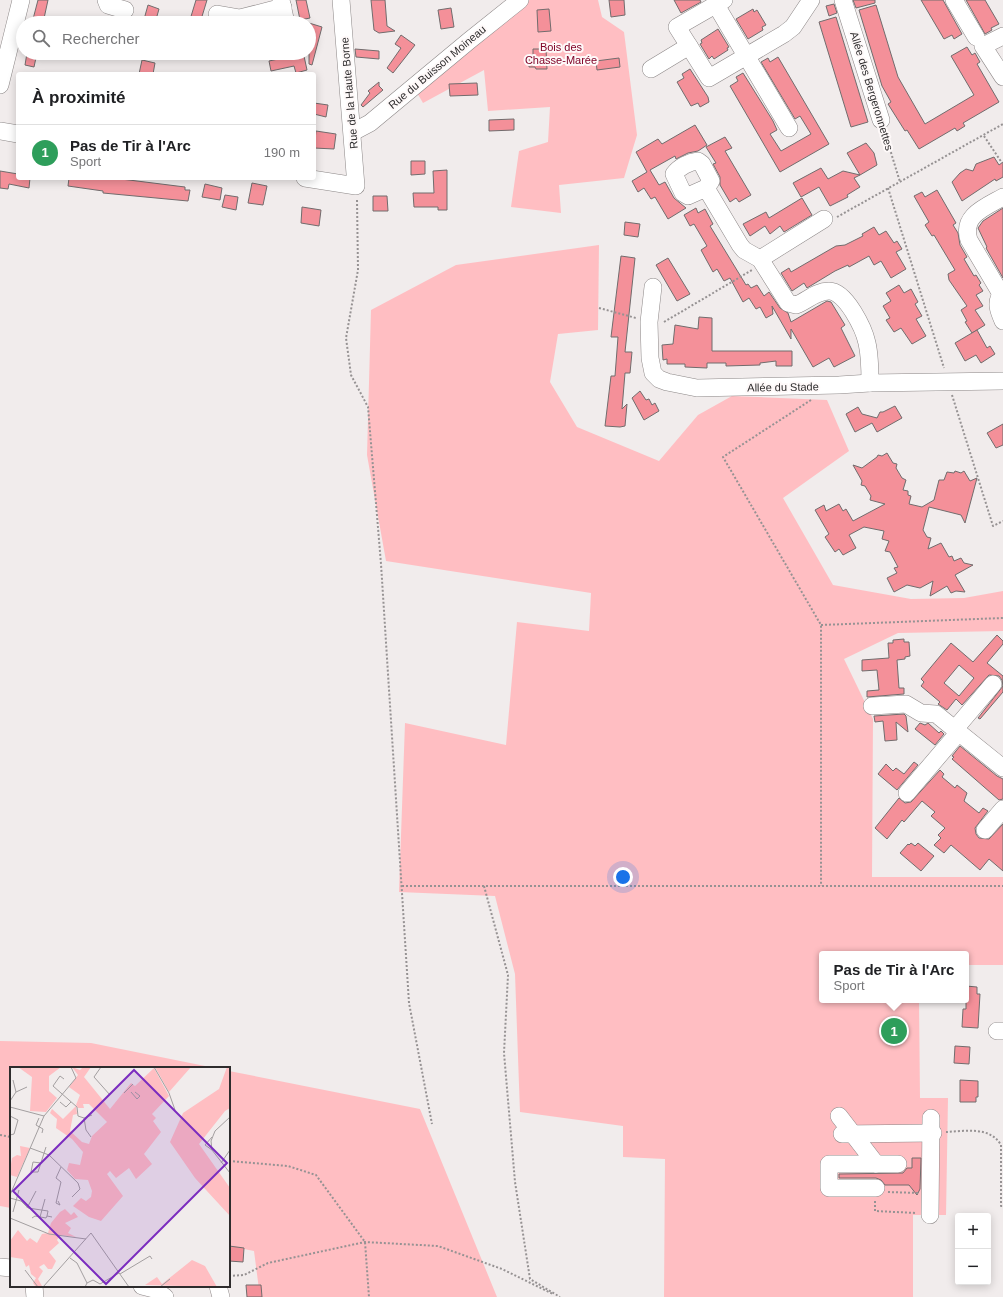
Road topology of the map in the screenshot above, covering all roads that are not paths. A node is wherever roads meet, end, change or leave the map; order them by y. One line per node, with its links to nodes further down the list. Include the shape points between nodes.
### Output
1 (21, 0): 12 (street)
2 (106, 0): 9 (street, via 108,5)
3 (341, 0): 26 (street, Rue de la Haute Borne)
4 (520, 0): 26 (street, Rue du Buisson Moineau, via 370,123)
5 (811, 0): 19 (street, via 793,27)
6 (843, 0): 23 (street, Allée des Bergeronnettes)
7 (954, 0): 16 (street)
8 (720, 2): 18 (street, via 678,27); 19 (street)
9 (125, 10)
10 (284, 10): 14 (street)
11 (217, 14): 13 (street)
12 (17, 16)
13 (228, 16)
14 (251, 16)
15 (16, 20): 22 (street)
16 (976, 36)
17 (1003, 36): 21 (street, via 983,46)
18 (689, 46): 19 (street, via 709,78); 20 (street)
19 (746, 56): 24 (street)
20 (651, 69)
21 (1003, 77)
22 (0, 85)
23 (881, 120)
24 (789, 128)
25 (0, 131): 27 (street)
26 (353, 132): 28 (street, Rue de la Haute Borne, via 356,186)
27 (16, 134)
28 (316, 180)
29 (706, 188): 32 (street, via 740,245)
30 (1003, 197): 34 (street, via 976,213 970,219 966,232)
31 (824, 220): 32 (street)
32 (762, 261): 37 (street, via 792,305 800,304 820,292 829,290 844,299 863,330 867,343)
33 (653, 287): 37 (street, Allée du Stade, via 657,322 650,358 653,373 659,379 697,388)
34 (1002, 294): 35 (street, via 998,311)
35 (1003, 321)
36 (1003, 381): 37 (street, Allée du Stade)
37 (870, 382)
38 (993, 684): 40 (street)
39 (872, 706): 40 (street, via 906,704 921,713 936,714)
40 (957, 730): 41 (street); 42 (street)
41 (1003, 768)
42 (907, 792)
43 (1003, 809): 44 (street)
44 (985, 830)
45 (839, 1116): 46 (street)
46 (848, 1134): 47 (street); 50 (street, via 932,1125)
47 (876, 1164): 48 (street); 49 (street, via 829,1164 829,1188)
48 (898, 1164)
49 (876, 1190)
50 (930, 1214)
51 (0, 1267): 52 (street)
52 (10, 1268)
53 (34, 1287): 55 (street)
54 (218, 1287): 56 (street)
55 (35, 1297)
56 (221, 1297)

